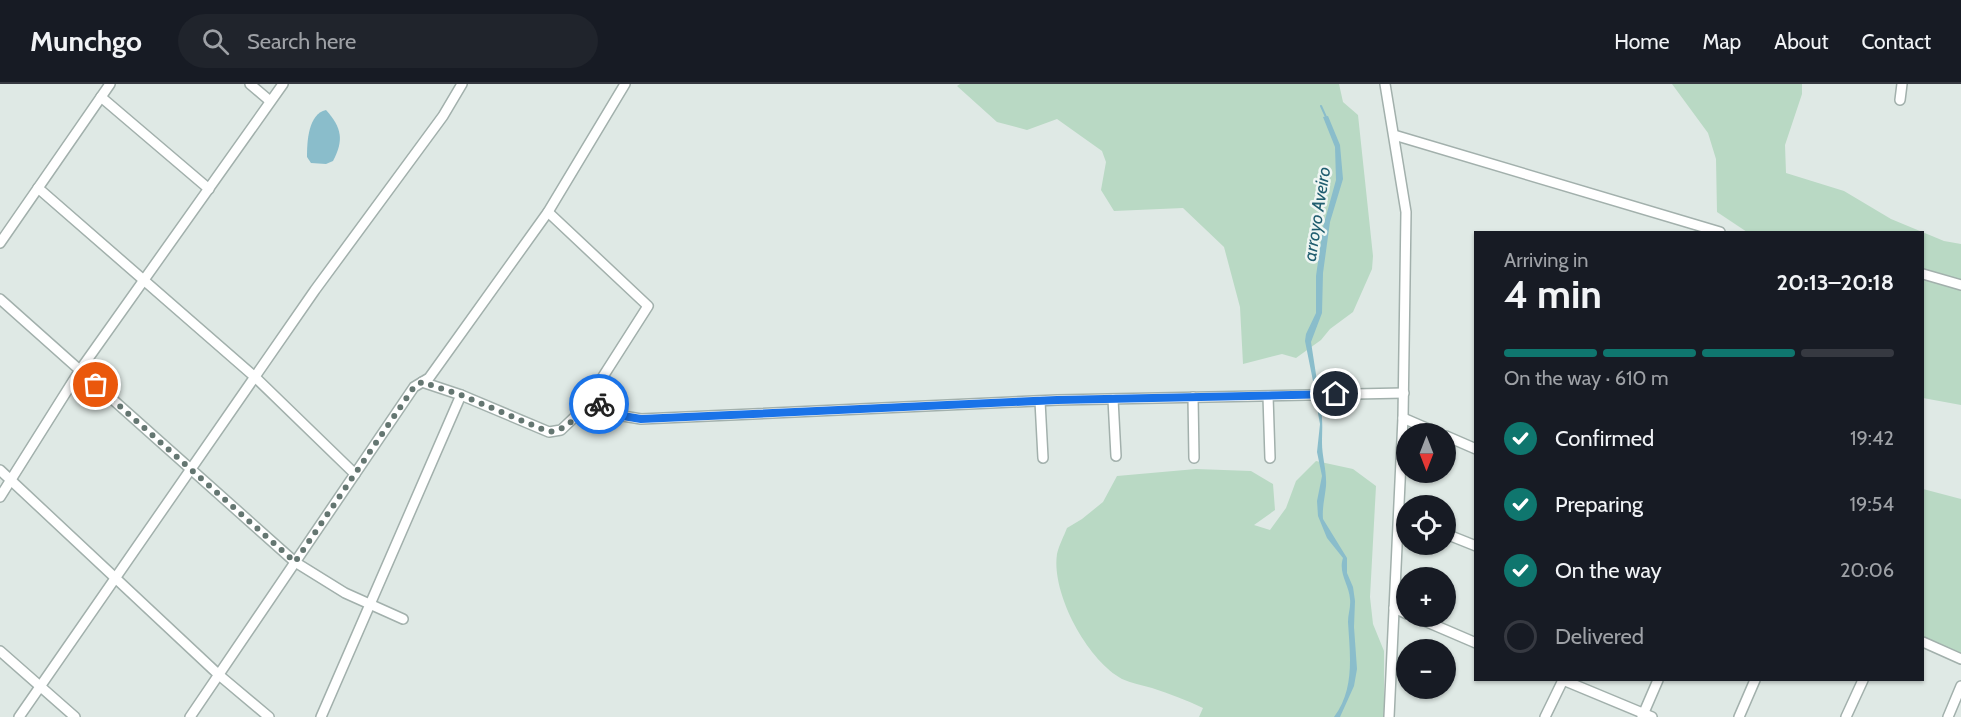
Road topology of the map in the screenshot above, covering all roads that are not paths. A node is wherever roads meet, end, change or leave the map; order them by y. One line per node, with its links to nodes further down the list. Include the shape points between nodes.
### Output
1 (110, 84): 8 (street)
2 (250, 84): 10 (street)
3 (283, 84): 10 (street)
4 (462, 84): 22 (street)
5 (625, 84): 14 (street)
6 (1385, 84): 11 (street)
7 (1902, 84): 9 (street)
8 (101, 97): 12 (street); 13 (street)
9 (1900, 100)
10 (270, 101): 13 (street)
11 (1394, 135): 15 (street); 24 (street, via 1406,212)
12 (38, 188): 16 (street); 18 (street)
13 (209, 189): 18 (street)
14 (548, 212): 23 (street, via 429,378); 28 (street, via 648,306)
15 (1717, 231)
16 (0, 243)
17 (1924, 274): 19 (street)
18 (144, 281): 21 (street); 22 (street)
19 (1961, 285)
20 (0, 299): 21 (street)
21 (80, 370): 40 (street); 42 (street)
22 (255, 377): 40 (street); 41 (street)
23 (422, 382): 25 (street); 41 (street, via 414,387)
24 (1404, 393): 26 (street); 31 (street)
25 (461, 395): 28 (street, via 549,432 561,430); 50 (street)
26 (1268, 396): 27 (street); 38 (street)
27 (1193, 397): 29 (street); 37 (street)
28 (590, 398): 30 (street, via 617,415 641,419)
29 (1113, 399): 30 (street); 35 (street)
30 (1040, 400): 36 (street)
31 (1403, 418): 32 (street); 43 (street)
32 (1415, 423)
33 (1456, 440): 34 (street)
34 (1474, 447)
35 (1116, 456)
36 (1043, 458)
37 (1194, 458)
38 (1269, 458)
39 (0, 470): 42 (street)
40 (191, 470): 48 (street); 49 (street)
41 (355, 474): 48 (street)
42 (12, 480): 44 (street); 49 (street)
43 (1403, 495)
44 (0, 497)
45 (1456, 538): 46 (street)
46 (1474, 545)
47 (1399, 555): 51 (street)
48 (295, 562): 50 (street); 58 (street)
49 (116, 578): 58 (street); 65 (street)
50 (371, 605): 52 (street); 71 (street)
51 (1394, 608): 72 (street)
52 (403, 619)
53 (1439, 627): 54 (street)
54 (1474, 642)
55 (1924, 642): 57 (street)
56 (0, 651): 65 (street)
57 (1961, 659)
58 (219, 675): 69 (street); 70 (street)
59 (1563, 681): 73 (street)
60 (1565, 681): 66 (street)
61 (1658, 681): 66 (street)
62 (1755, 681): 74 (street)
63 (1863, 681): 75 (street)
64 (1961, 686): 76 (street)
65 (41, 687): 67 (street); 68 (street)
66 (1646, 716)
67 (20, 717)
68 (75, 717)
69 (190, 717)
70 (269, 717)
71 (321, 717)
72 (1389, 717)
73 (1545, 717)
74 (1739, 717)
75 (1846, 717)
76 (1948, 717)

